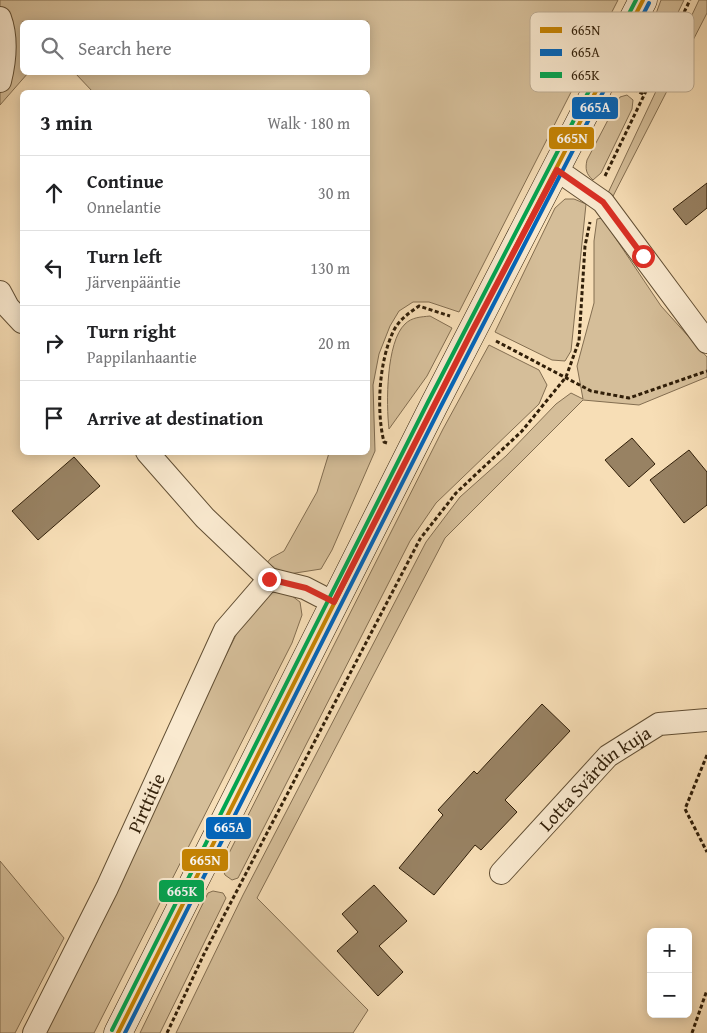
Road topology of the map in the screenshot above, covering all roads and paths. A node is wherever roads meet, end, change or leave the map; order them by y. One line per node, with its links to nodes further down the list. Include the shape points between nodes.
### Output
1 (643, 0): 2 (main road)
2 (637, 12)
3 (0, 18): 4 (street, via 4,30)
4 (0, 81)
5 (596, 92): 8 (main road)
6 (639, 92): 7 (path)
7 (645, 95)
8 (557, 170): 13 (street, via 603,202); 16 (main road)
9 (0, 292): 11 (street)
10 (450, 316): 16 (path, via 419,306 404,316 391,340 380,378 381,432 384,442)
11 (20, 320)
12 (493, 339): 15 (path)
13 (707, 342)
14 (707, 371): 15 (path, via 629,398 590,391)
15 (566, 376): 27 (path, via 522,431 456,492 420,539 204,954)
16 (409, 454): 19 (main road)
17 (149, 455): 18 (street, via 205,518)
18 (269, 579): 19 (street, via 306,588); 25 (street, Pirttitie, via 225,630 107,888)
19 (334, 602): 26 (main road)
20 (707, 720): 23 (street, Lotta Svärdin kuja, via 659,724 608,756)
21 (707, 755): 22 (path, via 685,809)
22 (707, 852)
23 (501, 873)
24 (707, 990): 28 (path)
25 (34, 1033)
26 (118, 1033)
27 (168, 1033)
28 (692, 1033)

